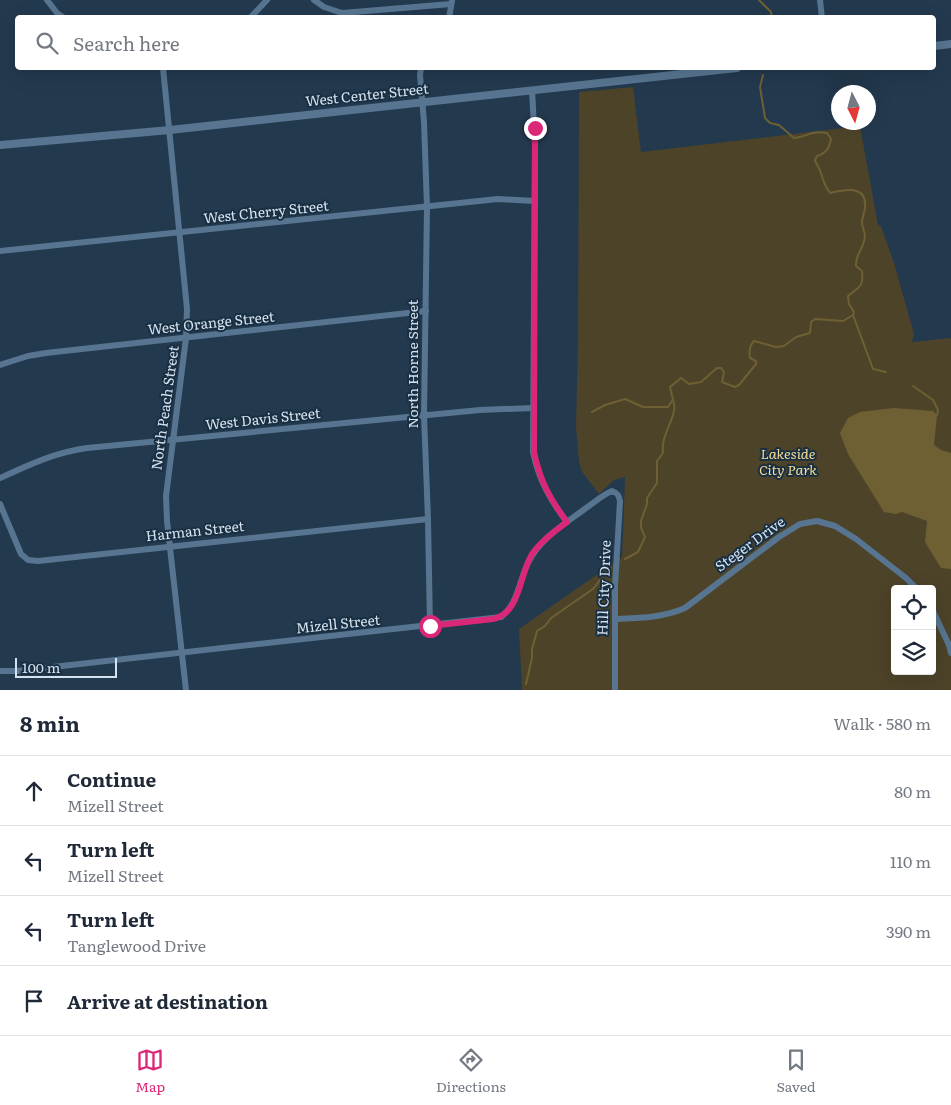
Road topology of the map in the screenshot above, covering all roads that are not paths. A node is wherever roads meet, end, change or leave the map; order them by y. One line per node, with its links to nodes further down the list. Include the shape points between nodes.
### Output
1 (47, 0): 6 (street)
2 (267, 0): 7 (street)
3 (314, 0): 5 (street, via 342,12)
4 (820, 0): 9 (street)
5 (452, 2): 8 (street)
6 (60, 15)
7 (253, 15)
8 (450, 15)
9 (822, 15)
10 (951, 44): 11 (street); 12 (street)
11 (936, 46)
12 (951, 48)
13 (163, 70): 18 (street, North Peach Street)
14 (421, 70): 17 (street, North Horne Street)
15 (699, 70): 16 (street, West Center Street)
16 (532, 90): 17 (street, West Center Street); 20 (street)
17 (423, 102): 18 (street, West Center Street); 21 (street, North Horne Street)
18 (170, 130): 19 (street, West Center Street); 22 (street, North Peach Street)
19 (0, 145)
20 (535, 201): 21 (street, West Cherry Street, via 498,199); 27 (street)
21 (427, 207): 22 (street, West Cherry Street); 24 (street, North Horne Street)
22 (180, 234): 23 (street, West Cherry Street); 25 (street, North Peach Street, via 188,309)
23 (0, 252)
24 (426, 311): 25 (street, West Orange Street); 28 (street, North Horne Street)
25 (186, 338): 26 (street, West Orange Street, via 46,353); 29 (street, North Peach Street)
26 (0, 366)
27 (533, 408): 28 (street, West Davis Street); 34 (street, via 537,469 547,494)
28 (424, 415): 29 (street, West Davis Street); 33 (street, North Horne Street)
29 (172, 441): 30 (street, West Davis Street, via 65,452); 35 (street, North Peach Street, via 166,496)
30 (0, 478)
31 (616, 492): 34 (street, Mizell Street, via 608,493); 38 (street, Hill City Drive, via 620,501)
32 (0, 504): 35 (street, Harman Street, via 21,554 28,560)
33 (428, 519): 35 (street, Harman Street); 39 (street, North Horne Street)
34 (567, 522): 39 (street, Mizell Street, via 546,538 532,555 512,606 502,617)
35 (170, 547): 41 (street, North Peach Street)
36 (913, 585): 38 (street, Steger Drive, via 856,539 835,526 817,521 800,524 779,536 685,608 654,617)
37 (936, 617): 40 (street)
38 (614, 619): 43 (street, Hill City Drive)
39 (430, 626): 41 (street, Mizell Street)
40 (951, 652)
41 (182, 654): 42 (street, Mizell Street); 44 (street, North Peach Street)
42 (0, 671)
43 (614, 689)
44 (186, 690)

